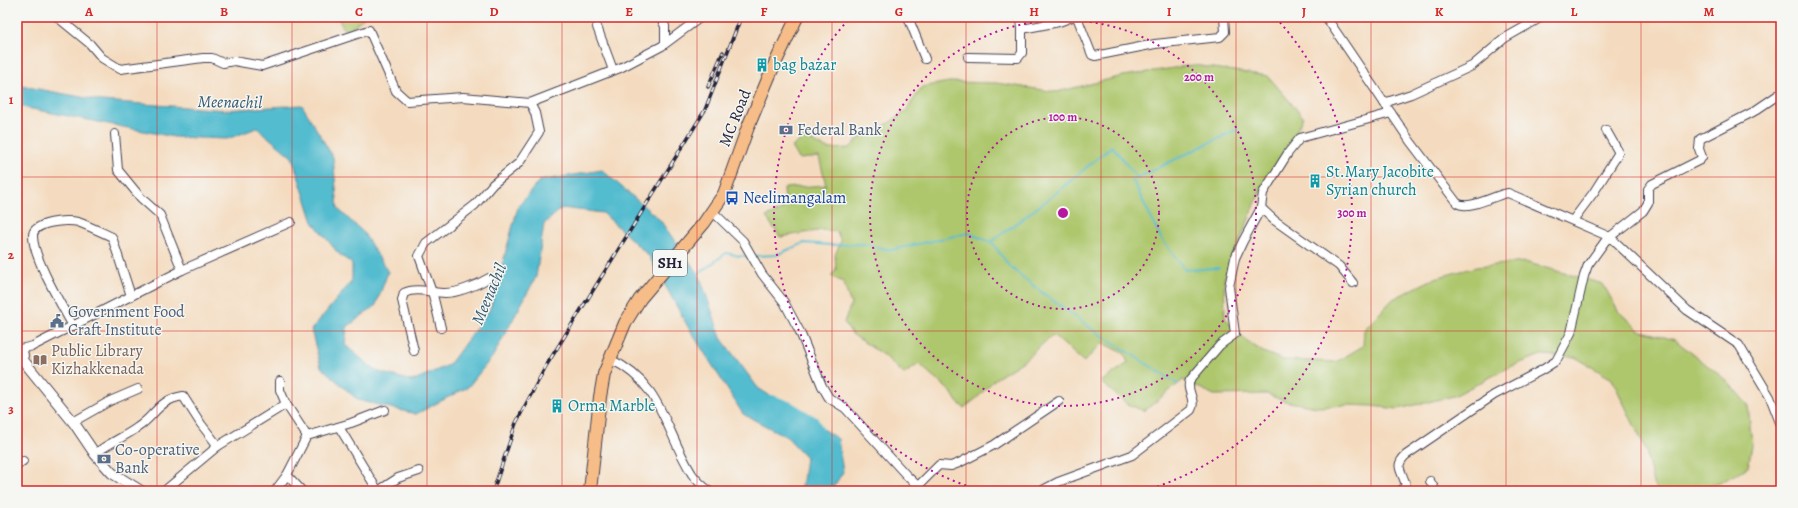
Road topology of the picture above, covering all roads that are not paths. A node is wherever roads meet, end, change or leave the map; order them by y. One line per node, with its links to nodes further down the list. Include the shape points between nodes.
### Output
1 (57, 17): 19 (street, via 90,44 102,58 120,69 203,58 212,58 223,63 238,62 262,66 369,30 396,91 407,101 462,97)
2 (660, 17): 14 (street, via 665,26)
3 (701, 17): 14 (street)
4 (797, 17): 25 (main road, MC Road / SH1, via 748,127 724,194)
5 (908, 17): 16 (street)
6 (1021, 17): 13 (street)
7 (1072, 17): 13 (street)
8 (1078, 17): 9 (street, via 1092,55 1095,56 1162,43 1220,37 1225,32)
9 (1224, 17)
10 (1326, 17): 20 (street)
11 (1542, 17): 20 (street, via 1505,38 1472,66 1411,94)
12 (597, 27): 17 (street)
13 (1022, 29): 15 (street, via 1022,53 1018,58)
14 (665, 43): 17 (street)
15 (968, 57)
16 (925, 59)
17 (614, 70): 19 (street)
18 (1781, 93): 28 (street, via 1753,112 1700,139 1700,160 1652,184 1648,189 1648,203 1643,211)
19 (530, 103): 32 (street, via 536,113 539,132 519,163 493,184 475,205 434,236 423,248 419,256)
20 (1384, 103): 21 (street)
21 (1391, 113): 24 (street, via 1300,138 1263,193); 26 (street, via 1457,203 1462,206 1469,206 1508,192)
22 (1606, 130): 26 (street, via 1618,154)
23 (115, 134): 29 (street, via 118,170 141,198 160,215)
24 (1261, 208): 31 (street, via 1339,266); 61 (street, via 1235,258 1229,287 1235,334 1220,345 1190,380 1188,387 1193,402 1192,408 1132,455 1058,482)
25 (712, 212): 38 (main road, MC Road / SH1, via 640,299 625,323); 53 (street, via 737,234 762,274 784,302 829,398 845,408)
26 (1573, 220): 28 (street)
27 (291, 222): 29 (street)
28 (1610, 237): 45 (street, via 1687,310 1739,345 1770,396); 62 (street, via 1588,265 1571,333 1556,361 1494,395 1406,455 1399,461 1398,466 1406,486)
29 (182, 270): 33 (street)
30 (489, 278): 32 (street, via 455,292)
31 (1353, 283)
32 (431, 291): 35 (street); 36 (street, via 410,290 404,293 402,300)
33 (131, 296): 34 (street); 34 (street, via 112,237 73,221 43,224 36,228 33,234 37,254)
34 (73, 326): 37 (street)
35 (441, 328)
36 (414, 351)
37 (19, 354): 44 (street)
38 (610, 359): 59 (main road, SH1, via 600,397); 60 (street, via 625,366 642,381 665,418 692,475)
39 (280, 382): 42 (street, via 280,390)
40 (138, 389): 44 (street)
41 (1059, 401): 53 (street, via 994,445 951,466 939,465 932,470)
42 (286, 404): 47 (street); 48 (street)
43 (385, 410): 46 (street)
44 (73, 422): 49 (street)
45 (1781, 425)
46 (338, 427): 47 (street); 58 (street)
47 (307, 436): 51 (street)
48 (218, 446): 49 (street, via 183,396 170,398 138,428); 55 (street)
49 (95, 454): 54 (street, via 112,473)
50 (419, 471): 58 (street, via 398,478)
51 (287, 475): 56 (street); 57 (street)
52 (1430, 481): 63 (street)
53 (921, 489)
54 (141, 491)
55 (164, 491)
56 (276, 491)
57 (302, 491)
58 (378, 491)
59 (590, 491)
60 (709, 491)
61 (1041, 491)
62 (1400, 491)
63 (1436, 491)

